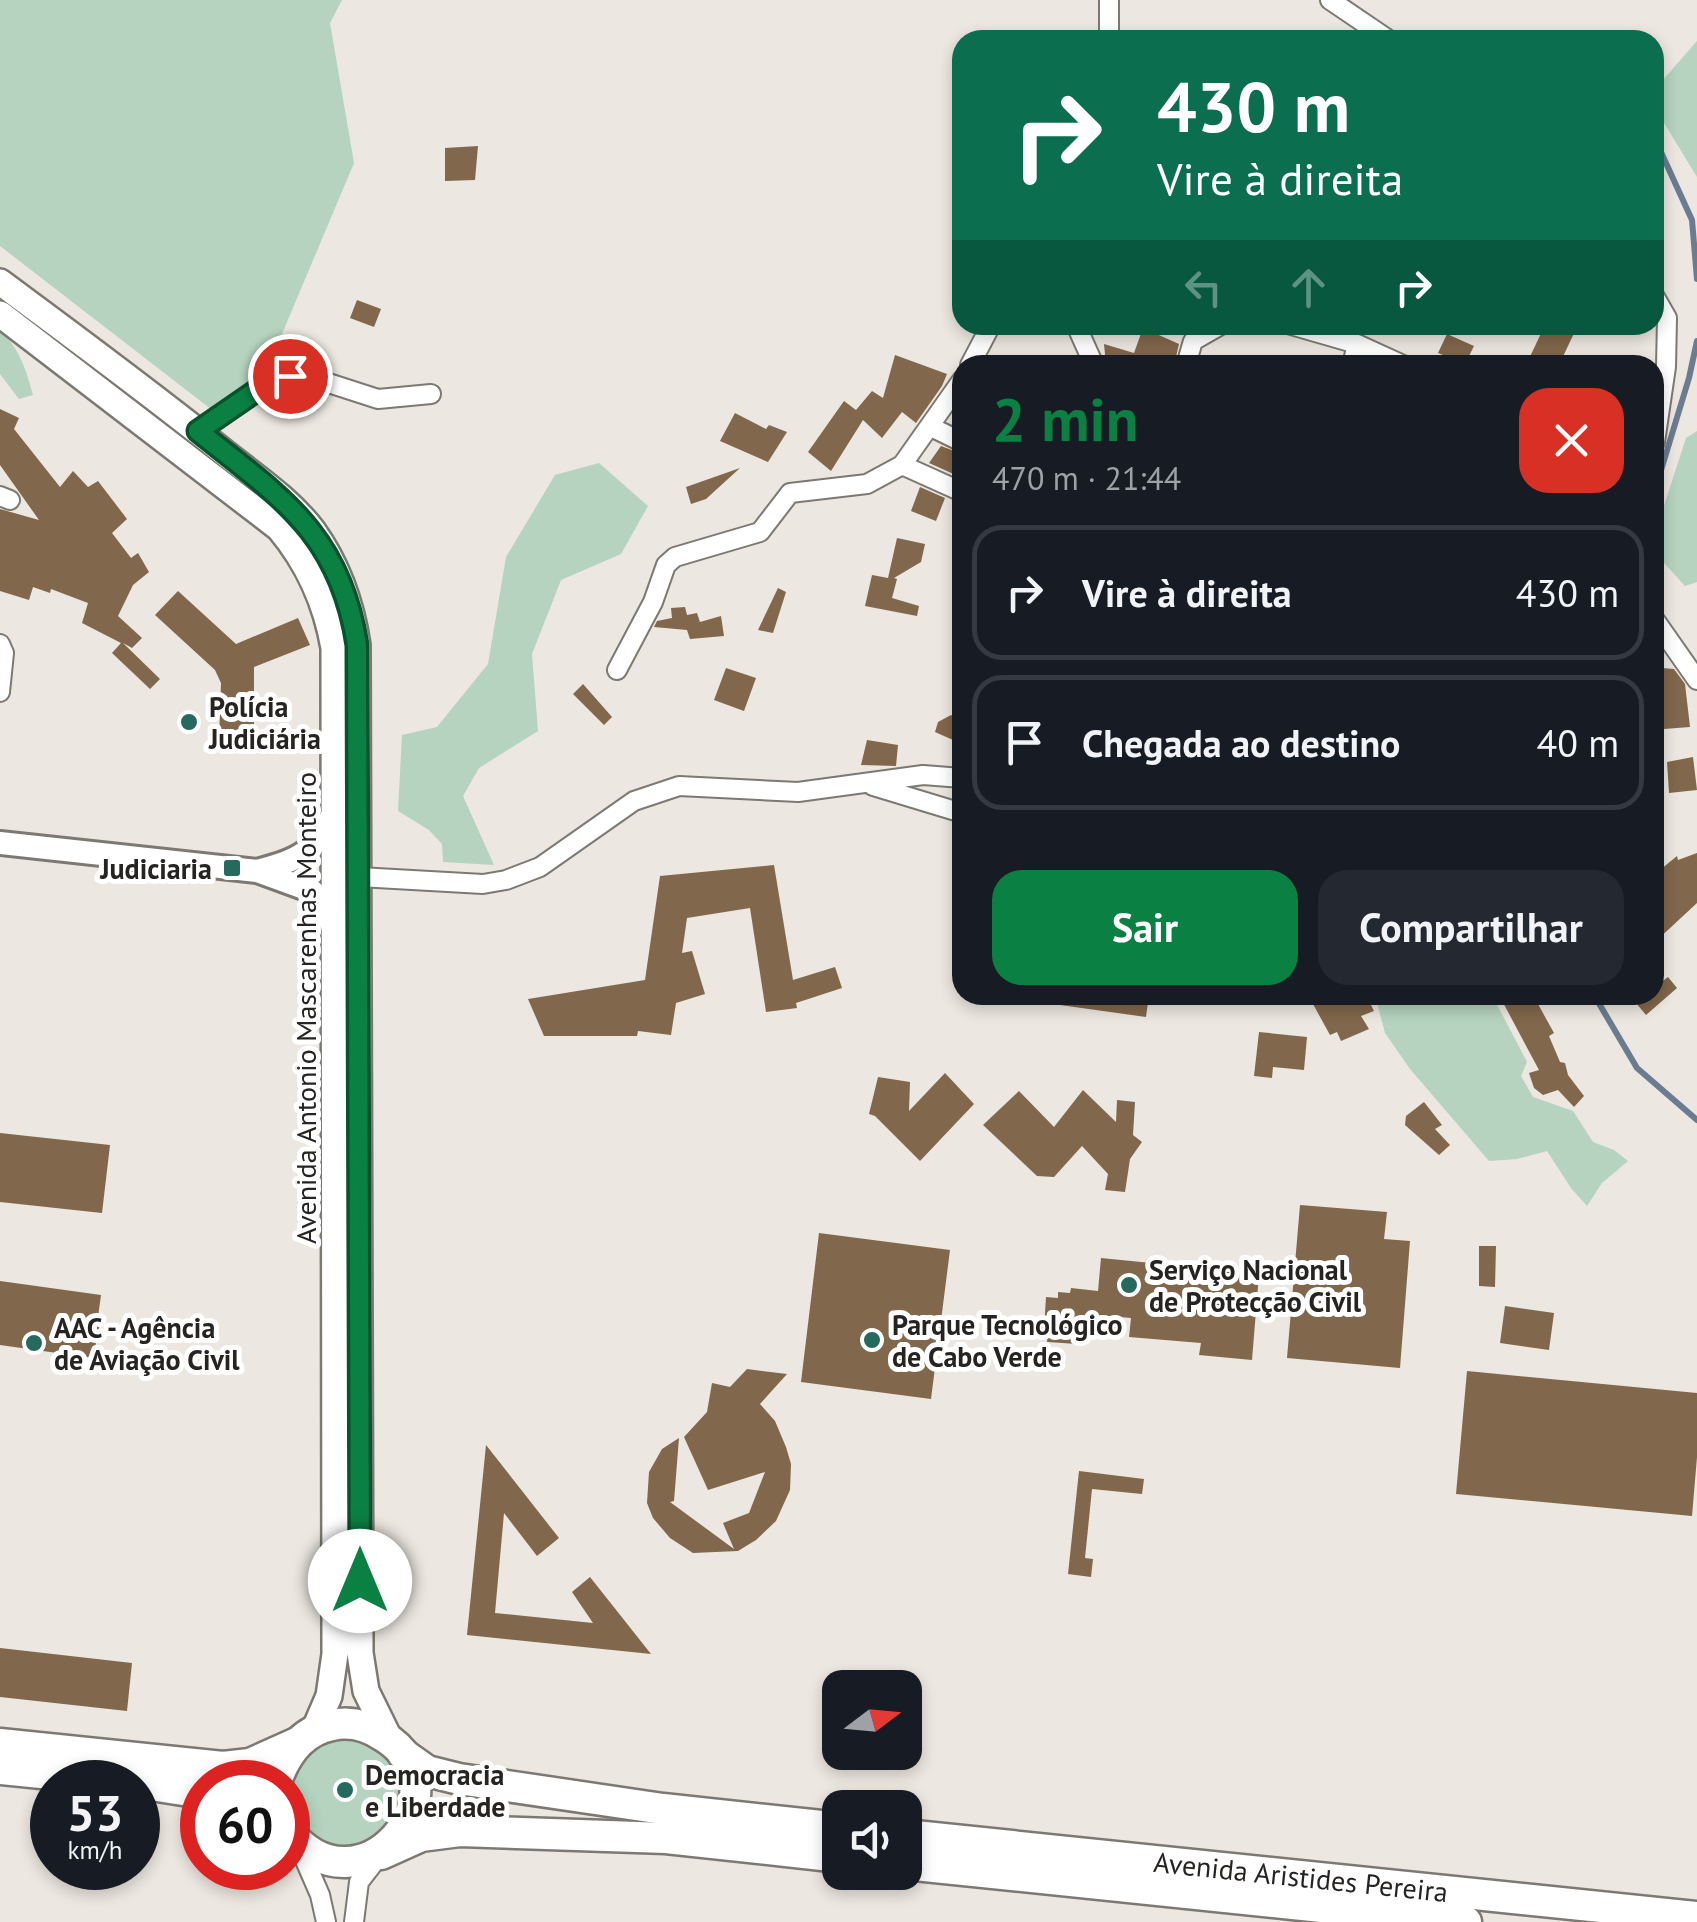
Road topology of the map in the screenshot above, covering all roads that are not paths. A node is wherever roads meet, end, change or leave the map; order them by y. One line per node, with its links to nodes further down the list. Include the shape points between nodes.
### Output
1 (1109, 0): 3 (street)
2 (1330, 0): 4 (street)
3 (1109, 30)
4 (1374, 30)
5 (0, 282): 18 (main road, Avenida Antonio Mascarenhas Monteiro)
6 (1664, 313): 14 (street)
7 (0, 314): 29 (main road, Avenida Antonio Mascarenhas Monteiro, via 243,498 279,528 306,564 334,648)
8 (1204, 335): 11 (street)
9 (1326, 335): 10 (street)
10 (1357, 344): 12 (street); 13 (street)
11 (1189, 355)
12 (1354, 355)
13 (1381, 355)
14 (1664, 374)
15 (431, 394): 18 (street, via 378,400 290,376 272,380)
16 (952, 395): 17 (street)
17 (931, 427): 19 (street); 20 (street)
18 (198, 431): 33 (main road, Avenida Antonio Mascarenhas Monteiro, via 296,511 347,597 357,645)
19 (952, 437)
20 (902, 464): 21 (street); 24 (street, via 867,484 790,493 760,532 675,556)
21 (952, 487)
22 (1664, 633): 25 (street)
23 (0, 644): 26 (street)
24 (616, 670)
25 (1697, 680)
26 (0, 692)
27 (952, 777): 28 (street)
28 (868, 784): 30 (street); 33 (street, via 798,792 679,786 634,801 540,867 506,880)
29 (335, 810): 32 (main road, via 310,851); 34 (main road, Avenida Antonio Mascarenhas Monteiro)
30 (952, 810)
31 (0, 843): 32 (main road)
32 (258, 871): 34 (main road, via 312,891)
33 (359, 877): 37 (main road, Avenida Antonio Mascarenhas Monteiro, via 360,1653 366,1691)
34 (334, 931): 35 (main road, Avenida Antonio Mascarenhas Monteiro, via 335,1654 329,1696)
35 (306, 1737): 36 (highway, via 250,1764 222,1767); 37 (highway, via 333,1724 354,1724); 38 (highway)
36 (0, 1744)
37 (397, 1747): 41 (highway, via 426,1771 458,1779); 44 (highway, via 415,1797 399,1839)
38 (285, 1760)
39 (0, 1769): 40 (highway)
40 (30, 1772)
41 (822, 1826)
42 (922, 1837): 48 (highway, Avenida Aristides Pereira)
43 (310, 1852): 44 (highway, via 335,1863)
44 (381, 1854): 45 (highway, via 420,1836 460,1831 666,1838); 50 (street, via 359,1882)
45 (822, 1855)
46 (922, 1866): 51 (highway, Avenida Aristides Pereira)
47 (310, 1875): 49 (street)
48 (1697, 1917)
49 (326, 1922)
50 (354, 1922)
51 (1466, 1922)

